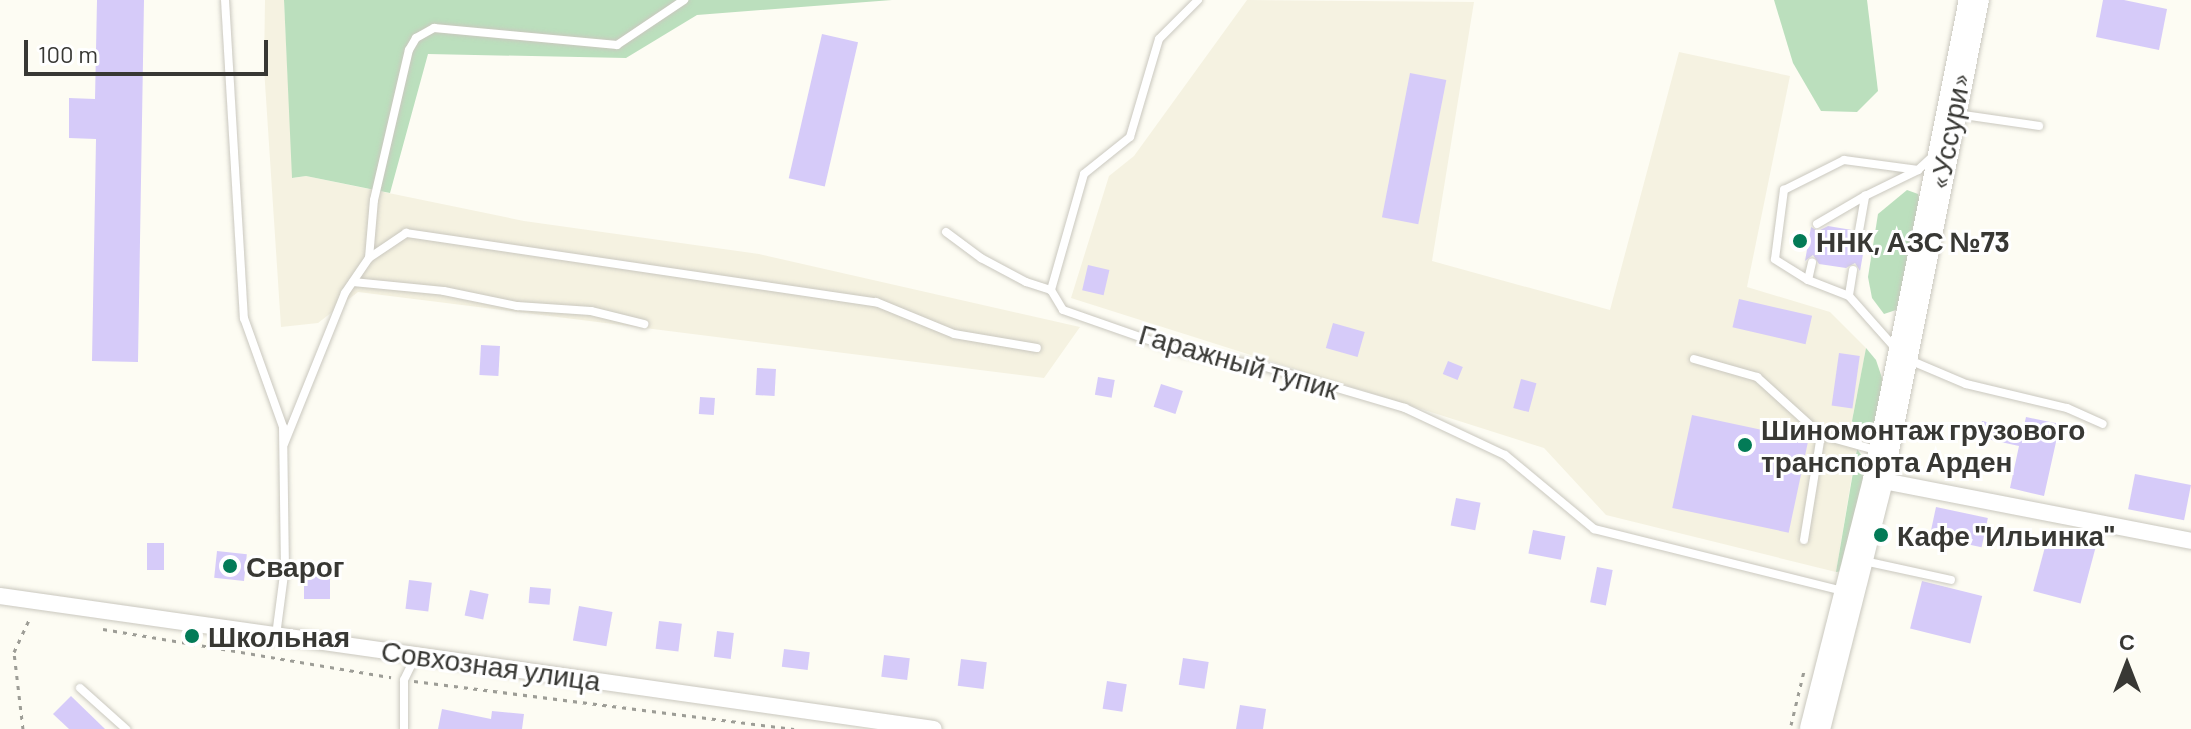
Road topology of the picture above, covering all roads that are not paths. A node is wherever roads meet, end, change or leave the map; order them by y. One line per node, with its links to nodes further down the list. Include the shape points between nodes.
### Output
1 (225, 0): 26 (lane, via 244,318 283,427)
2 (684, 0): 13 (lane, via 617,45 434,28 416,38 374,200)
3 (1198, 0): 18 (lane, via 1159,39 1130,137 1084,174)
4 (1974, 0): 5 (highway, «Уссури»)
5 (1952, 113): 6 (lane); 7 (highway, «Уссури»)
6 (2039, 126)
7 (1946, 145): 8 (lane); 22 (highway, «Уссури»)
8 (1918, 170): 9 (lane); 16 (lane, via 1844,160 1784,190 1775,259)
9 (1865, 196): 10 (lane); 11 (lane)
10 (1817, 224)
11 (1859, 231)
12 (946, 232): 18 (lane, via 981,258)
13 (369, 258): 17 (lane); 21 (lane, via 406,233 876,302 954,334)
14 (1812, 262): 16 (lane)
15 (1853, 270): 19 (lane)
16 (1808, 280): 19 (lane)
17 (353, 282): 20 (lane, via 591,311); 26 (lane, via 324,337)
18 (1051, 290): 32 (lane, Гаражный тупик, via 1063,310 1183,352 1266,367 1405,408 1505,455 1594,529)
19 (1849, 296): 22 (lane)
20 (644, 324)
21 (1037, 348)
22 (1903, 357): 24 (lane, via 1966,384 2067,408); 27 (highway, «Уссури»)
23 (1694, 359): 25 (lane, via 1757,377)
24 (2103, 424)
25 (1821, 435): 27 (lane); 28 (lane)
26 (284, 444): 34 (lane, via 285,567)
27 (1881, 467): 29 (street); 30 (highway, «Уссури»)
28 (1804, 540)
29 (2191, 541)
30 (1859, 560): 31 (lane); 32 (highway, «Уссури»)
31 (1951, 580)
32 (1851, 593): 40 (highway, «Уссури»)
33 (0, 596): 34 (street, Совхозная улица)
34 (276, 635): 35 (street, Совхозная улица)
35 (416, 654): 38 (lane, via 404,680); 39 (street, Совхозная улица)
36 (80, 688): 37 (lane)
37 (126, 729)
38 (404, 729)
39 (934, 729)
40 (1815, 729)

